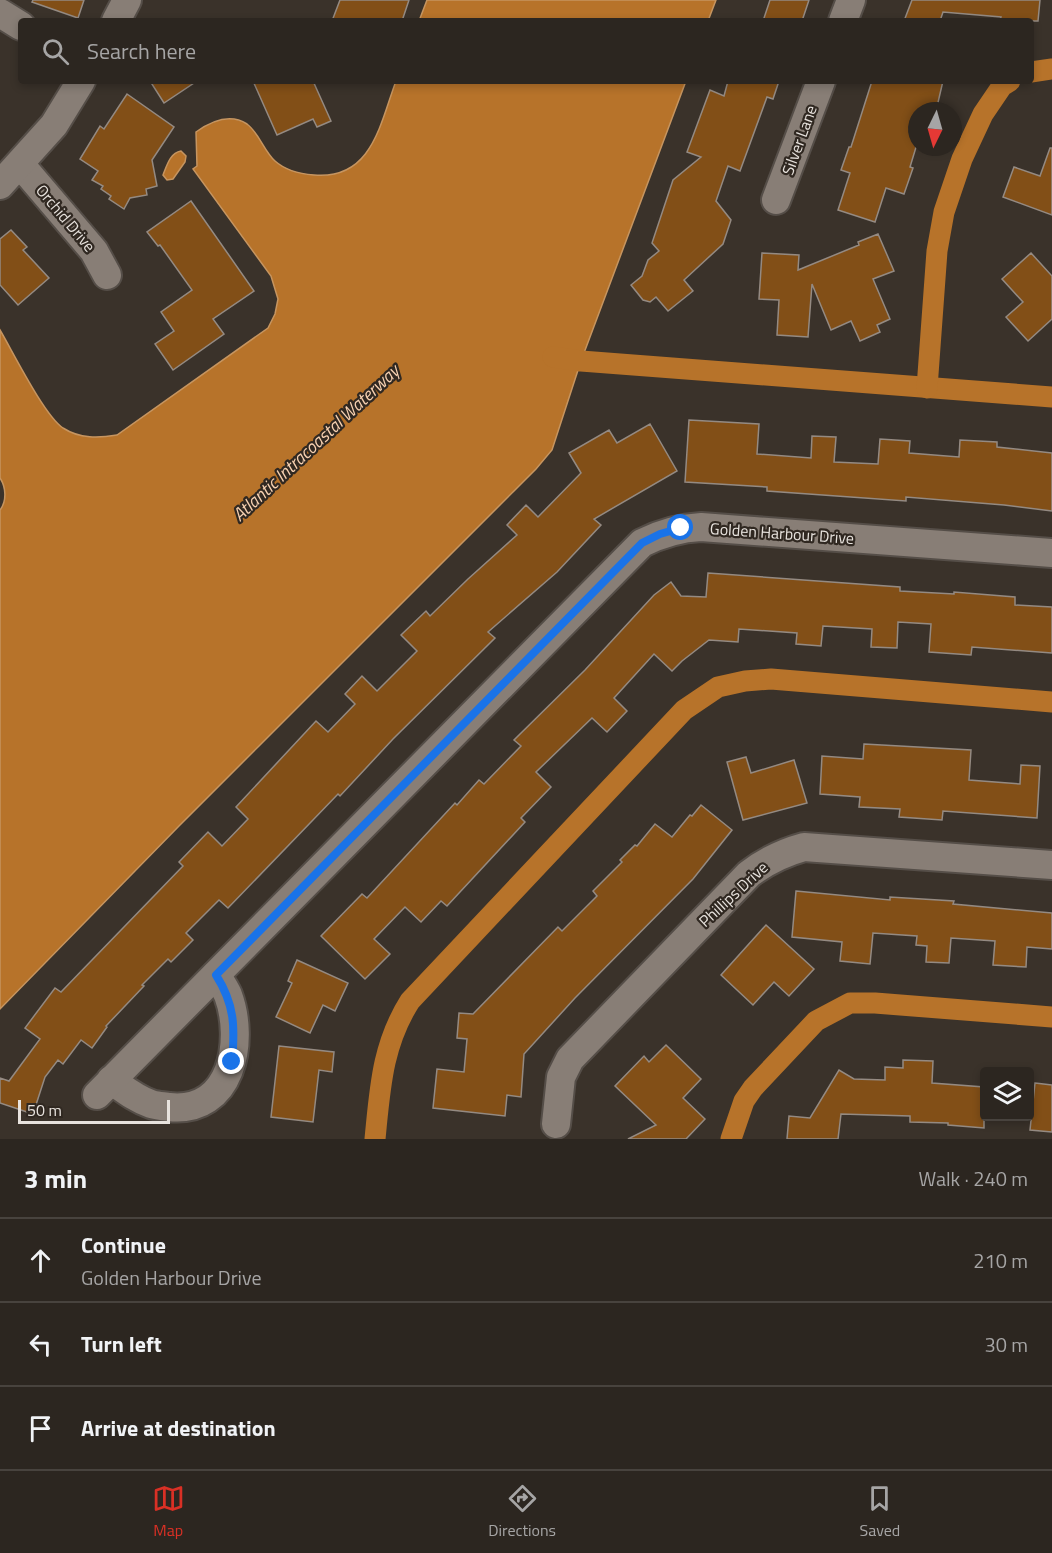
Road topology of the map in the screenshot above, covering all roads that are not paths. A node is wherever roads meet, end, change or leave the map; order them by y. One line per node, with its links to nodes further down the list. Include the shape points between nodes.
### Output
1 (127, 0): 4 (street)
2 (851, 0): 5 (street)
3 (0, 13): 6 (street)
4 (118, 18)
5 (844, 18)
6 (18, 24)
7 (79, 84): 9 (street, via 54,125)
8 (820, 84): 11 (street, Silver Lane)
9 (20, 164): 10 (street); 12 (street, Orchid Drive, via 94,251)
10 (0, 185)
11 (776, 200)
12 (107, 275)
13 (1052, 553): 15 (street, Golden Harbour Drive, via 701,527 681,528 642,543)
14 (1052, 865): 16 (street, Phillips Drive, via 804,848 783,852 749,874 570,1059 561,1077)
15 (216, 975): 15 (street, Golden Harbour Drive, via 104,1088 130,1094 152,1105 180,1108 198,1104 217,1091 232,1062 235,1034 227,993)
16 (556, 1124)

